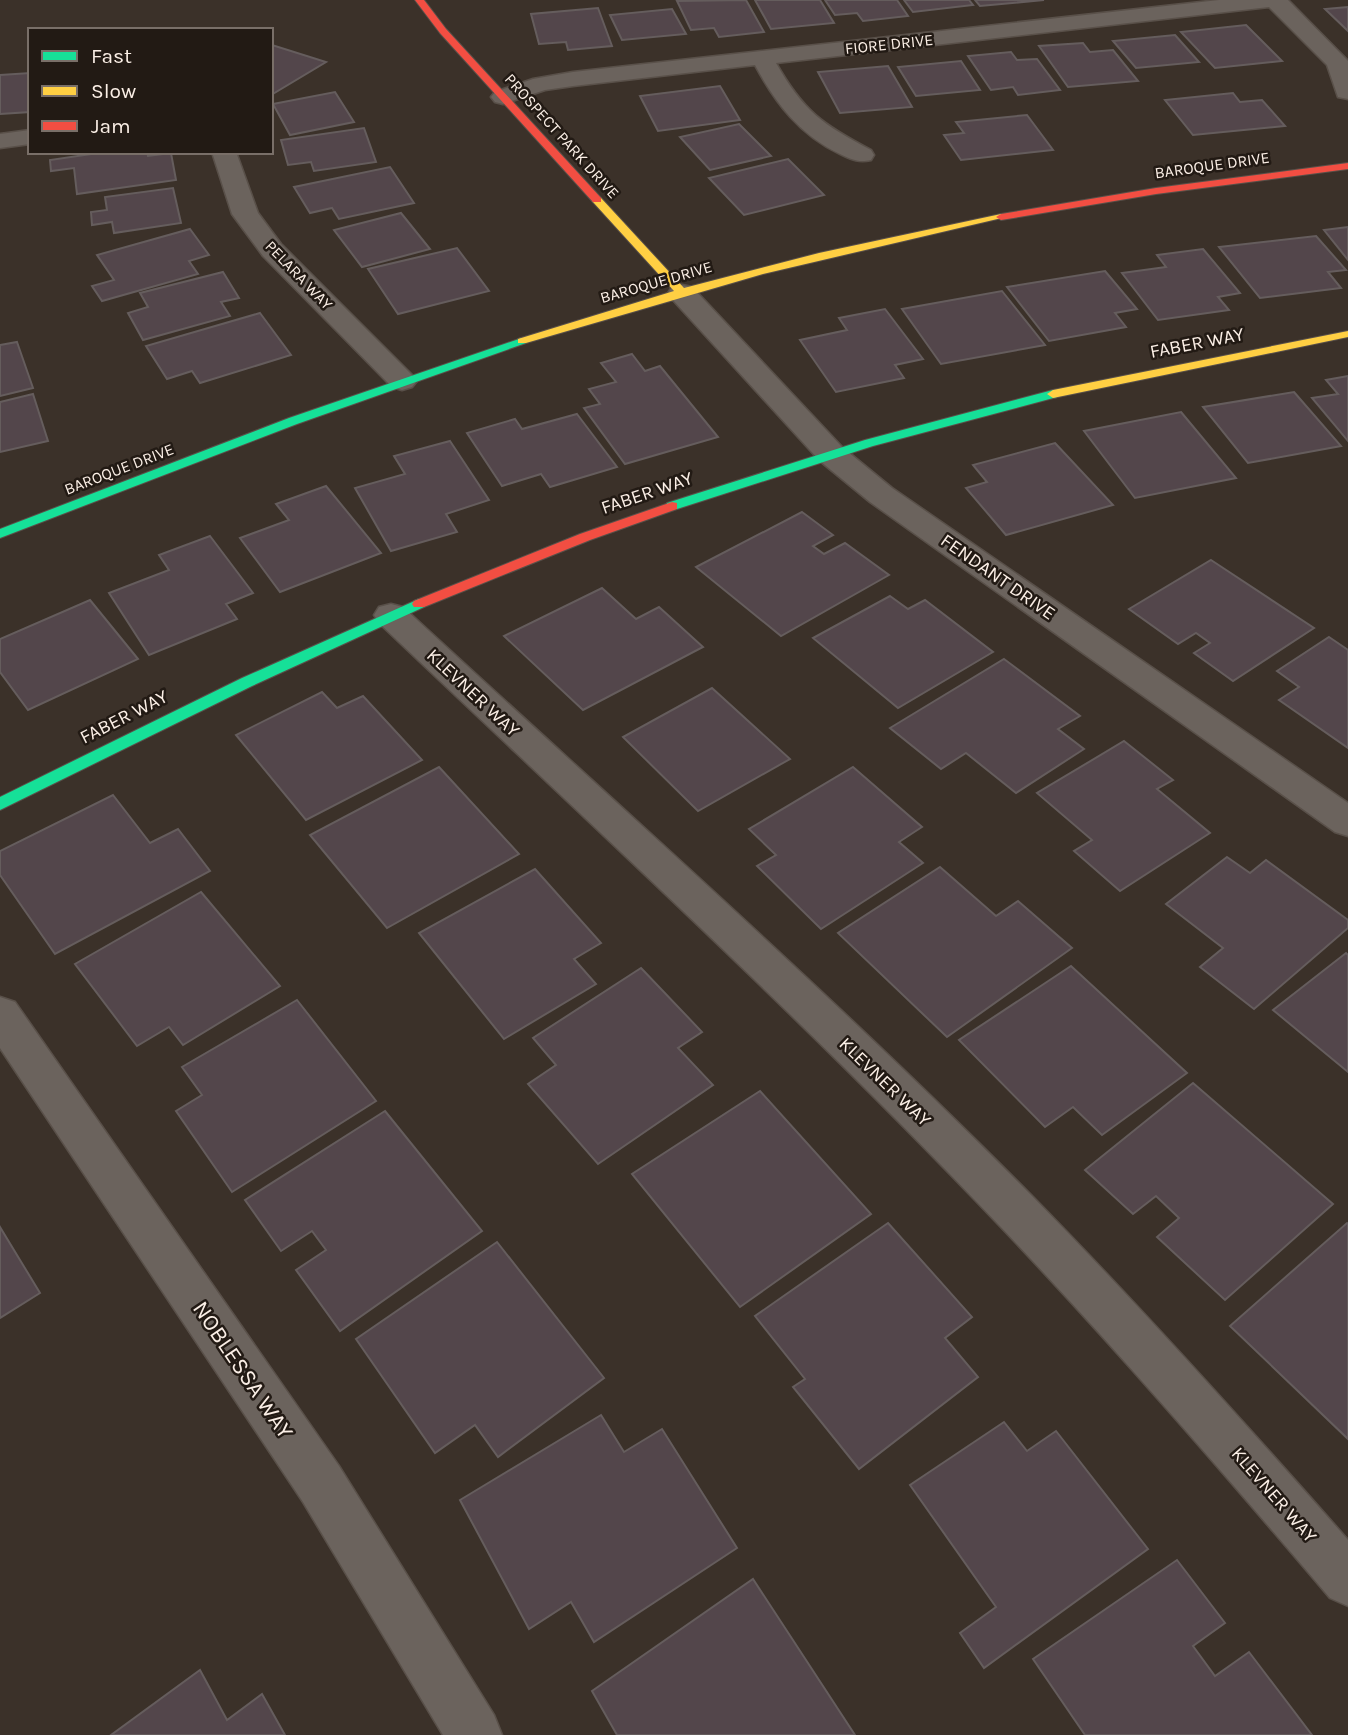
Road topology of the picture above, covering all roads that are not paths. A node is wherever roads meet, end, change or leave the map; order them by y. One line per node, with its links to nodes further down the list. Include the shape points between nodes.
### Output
1 (419, 0): 5 (street, PROSPECT PARK DRIVE)
2 (1275, 0): 3 (street, FIORE DRIVE); 4 (street, via 1338,63)
3 (762, 58): 5 (street, FIORE DRIVE, via 573,79); 9 (street, via 777,86 802,115 823,135)
4 (1346, 92)
5 (503, 97): 11 (street, PROSPECT PARK DRIVE)
6 (28, 137): 7 (street)
7 (0, 141)
8 (225, 154): 13 (street, PELARA WAY, via 246,214 272,250)
9 (862, 155)
10 (1348, 166): 11 (street, BAROQUE DRIVE, via 1039,210 849,249)
11 (682, 293): 13 (street, BAROQUE DRIVE); 14 (street, FENDANT DRIVE)
12 (1348, 334): 14 (street, FABER WAY, via 1144,374)
13 (402, 381): 15 (street, BAROQUE DRIVE)
14 (831, 454): 16 (street, FABER WAY, via 671,506); 18 (street, FENDANT DRIVE, via 881,495)
15 (0, 534)
16 (391, 615): 17 (street, FABER WAY, via 209,698); 20 (street, KLEVNER WAY, via 878,1073 1014,1210 1164,1370)
17 (0, 804)
18 (1348, 822)
19 (0, 1014): 21 (street, NOBLESSA WAY, via 321,1484)
20 (1348, 1580)
21 (474, 1735)

